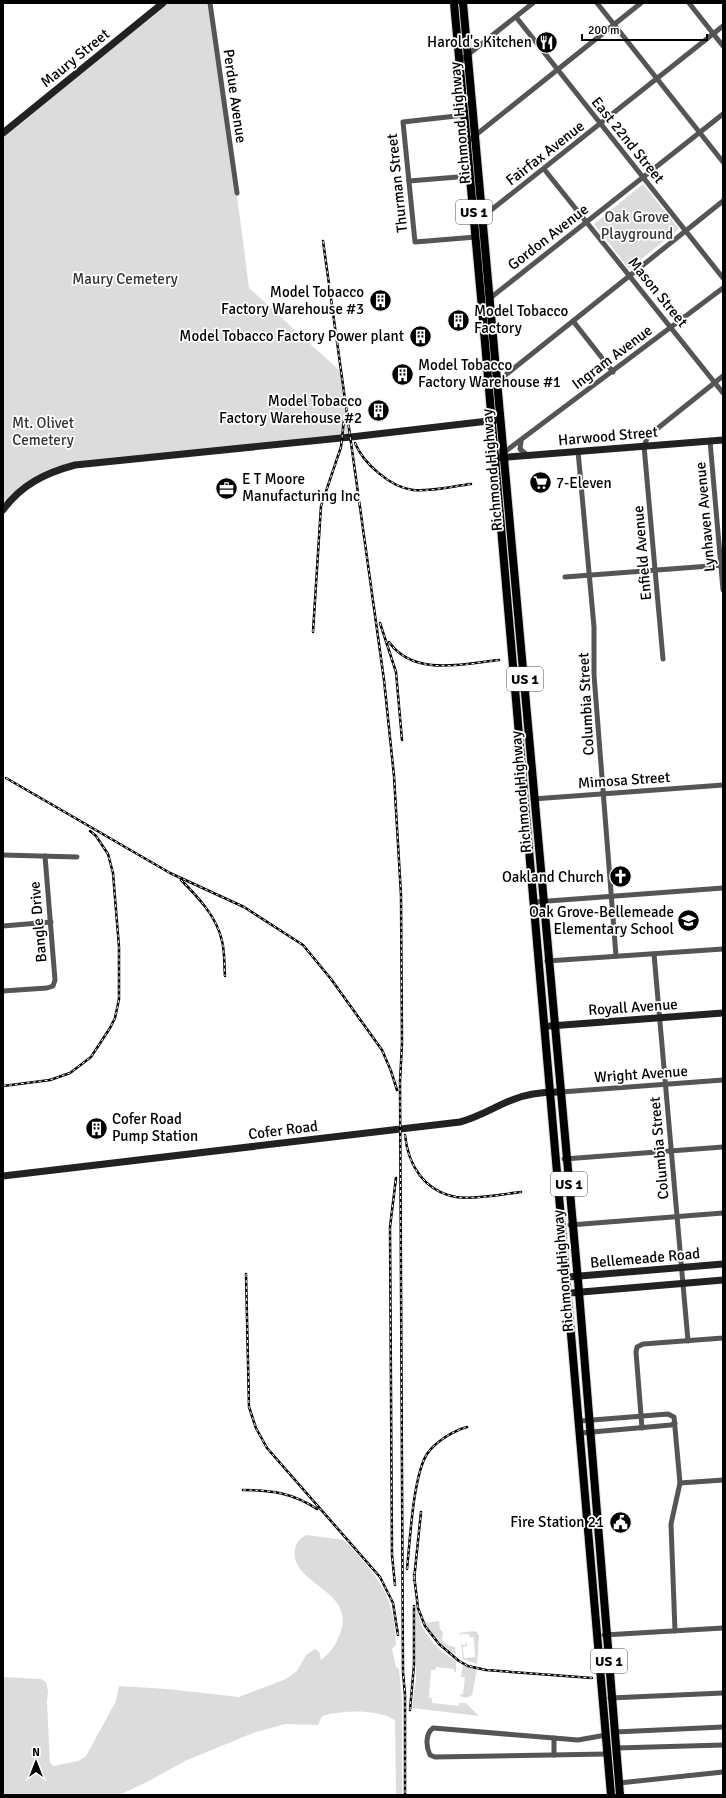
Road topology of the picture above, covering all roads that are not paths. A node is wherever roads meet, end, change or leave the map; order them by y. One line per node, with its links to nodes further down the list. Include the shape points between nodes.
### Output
1 (163, 3): 22 (street, Maury Street)
2 (210, 3): 30 (street, Perdue Avenue)
3 (454, 3): 15 (main road, Richmond Highway / US 1)
4 (463, 3): 14 (main road, Richmond Highway / US 1)
5 (533, 3): 9 (street)
6 (597, 3): 10 (street)
7 (641, 3): 10 (street)
8 (689, 3): 12 (street)
9 (516, 17): 14 (street); 16 (street, East 22nd Street)
10 (614, 24): 16 (street); 17 (street)
11 (723, 26): 12 (street, Fairfax Avenue)
12 (713, 34): 13 (street); 17 (street, Fairfax Avenue)
13 (723, 46)
14 (468, 54): 15 (street); 23 (main road, Richmond Highway / US 1)
15 (460, 61): 19 (main road, Richmond Highway / US 1)
16 (557, 70): 20 (street, East 22nd Street); 23 (street)
17 (657, 79): 20 (street, Fairfax Avenue); 21 (street)
18 (723, 114): 21 (street, Gordon Avenue)
19 (464, 115): 24 (main road, Richmond Highway / US 1); 29 (street, Thurman Street, via 403,122)
20 (600, 124): 26 (street, Fairfax Avenue); 28 (street, East 22nd Street)
21 (700, 132): 25 (street); 28 (street, Gordon Avenue)
22 (3, 133)
23 (476, 135): 24 (street); 32 (main road, Richmond Highway / US 1)
24 (467, 142): 27 (main road, Richmond Highway / US 1)
25 (723, 162)
26 (544, 169): 32 (street, Fairfax Avenue); 33 (street, Mason Street)
27 (470, 176): 29 (street); 34 (main road, Richmond Highway / US 1)
28 (643, 177): 33 (street, Gordon Avenue); 35 (street, East 22nd Street)
29 (409, 181): 36 (street, Thurman Street, via 415,242)
30 (236, 193)
31 (723, 201): 35 (street)
32 (483, 217): 34 (street, Fairfax Avenue); 40 (main road, Richmond Highway / US 1)
33 (586, 222): 37 (street, Mason Street); 40 (street, Gordon Avenue)
34 (475, 224): 36 (main road, Richmond Highway / US 1)
35 (686, 231): 37 (street); 38 (street, East 22nd Street)
36 (476, 236): 41 (main road, Richmond Highway / US 1)
37 (629, 276): 42 (street); 43 (street, Mason Street)
38 (723, 278)
39 (723, 288): 43 (street, Ingram Avenue)
40 (490, 298): 41 (street, Gordon Avenue); 46 (main road, Richmond Highway / US 1)
41 (482, 305): 46 (main road, Richmond Highway / US 1)
42 (573, 321): 44 (street); 46 (street)
43 (670, 328): 44 (street, Ingram Avenue); 47 (street, Mason Street)
44 (613, 372): 51 (street, Ingram Avenue)
45 (723, 376): 47 (street)
46 (494, 382): 49 (main road, Richmond Highway / US 1)
47 (715, 383): 48 (street, Mason Street); 53 (street, via 648,436)
48 (723, 394)
49 (497, 420): 55 (main road, Richmond Highway / US 1); 57 (main road, Richmond Highway / US 1); 58 (street, via 75,465 38,478 20,491)
50 (723, 440): 52 (street, Harwood Street)
51 (522, 441): 55 (street, Ingram Avenue); 56 (street, via 520,449)
52 (710, 441): 53 (street, Harwood Street); 59 (street, Lynhaven Avenue)
53 (644, 446): 54 (street, Harwood Street); 60 (street, Enfield Avenue)
54 (578, 451): 56 (street, Harwood Street); 61 (street, Columbia Street)
55 (505, 455): 56 (street, Harwood Street); 57 (street, Harwood Street); 67 (main road, Richmond Highway / US 1)
56 (527, 456)
57 (496, 458): 68 (main road, Richmond Highway / US 1)
58 (3, 510)
59 (722, 565): 60 (street); 63 (street, Lynhaven Avenue)
60 (655, 570): 61 (street); 64 (street, Enfield Avenue)
61 (589, 575): 62 (street); 66 (street, Columbia Street)
62 (565, 577)
63 (723, 590)
64 (663, 659)
65 (723, 785): 66 (street, Mimosa Street)
66 (603, 794): 67 (street, Mimosa Street); 73 (street, Columbia Street)
67 (535, 799): 68 (street, Mimosa Street); 75 (main road, Richmond Highway / US 1)
68 (526, 800): 74 (main road, Richmond Highway / US 1)
69 (3, 855): 70 (street)
70 (45, 856): 71 (street); 76 (street, Bangle Drive)
71 (77, 857)
72 (723, 888): 73 (street)
73 (612, 897): 75 (street); 80 (street, Columbia Street)
74 (535, 902): 75 (street); 82 (main road, Richmond Highway / US 1)
75 (544, 902): 81 (main road, Richmond Highway / US 1)
76 (51, 922): 77 (street); 83 (street, Bangle Drive, via 55,980 53,986)
77 (3, 926)
78 (723, 949): 79 (street)
79 (654, 954): 80 (street); 85 (street, Columbia Street)
80 (616, 956): 81 (street)
81 (550, 961): 82 (street); 86 (main road, Richmond Highway / US 1)
82 (540, 962): 87 (main road, Richmond Highway / US 1)
83 (3, 991)
84 (723, 1013): 85 (street, Royall Avenue)
85 (660, 1018): 86 (street, Royall Avenue); 89 (street, Columbia Street)
86 (555, 1025): 87 (street, Royall Avenue); 91 (main road, Richmond Highway / US 1)
87 (546, 1026): 90 (main road, Richmond Highway / US 1)
88 (723, 1080): 89 (street, Wright Avenue)
89 (665, 1085): 91 (street, Wright Avenue); 93 (street, Columbia Street)
90 (552, 1092): 91 (street, Cofer Road); 95 (main road, Richmond Highway / US 1); 96 (street, Cofer Road, via 517,1098 478,1117 449,1124)
91 (561, 1092): 94 (main road, Richmond Highway / US 1)
92 (723, 1147): 93 (street)
93 (671, 1151): 94 (street); 98 (street, Columbia Street)
94 (567, 1158): 95 (street); 99 (main road, Richmond Highway / US 1)
95 (558, 1159): 100 (main road, Richmond Highway / US 1)
96 (3, 1176)
97 (723, 1213): 98 (street)
98 (677, 1216): 99 (street); 102 (street, Columbia Street)
99 (573, 1225): 100 (street); 103 (main road, Richmond Highway / US 1)
100 (564, 1226): 104 (main road, Richmond Highway / US 1)
101 (723, 1264): 102 (street, Bellemeade Road)
102 (682, 1268): 103 (street, Bellemeade Road); 106 (street, Columbia Street)
103 (578, 1276): 104 (street, Bellemeade Road); 107 (main road, Richmond Highway / US 1)
104 (568, 1277): 108 (main road, Richmond Highway / US 1)
105 (723, 1280): 106 (street, Bellemeade Road)
106 (683, 1284): 107 (street, Bellemeade Road); 110 (street, Columbia Street)
107 (579, 1292): 108 (street, Bellemeade Road); 113 (main road, Richmond Highway / US 1)
108 (570, 1293): 112 (main road, Richmond Highway / US 1)
109 (723, 1338): 110 (street)
110 (688, 1341): 111 (street, via 637,1346)
111 (641, 1416): 113 (street); 114 (street, via 670,1414); 115 (street)
112 (580, 1421): 113 (street); 117 (main road, Richmond Highway / US 1)
113 (590, 1421): 116 (main road, Richmond Highway / US 1)
114 (675, 1423): 115 (street, via 671,1426); 119 (street)
115 (642, 1428): 116 (street)
116 (591, 1432): 117 (street); 122 (main road, Richmond Highway / US 1)
117 (581, 1433): 123 (main road, Richmond Highway / US 1)
118 (723, 1480): 119 (street)
119 (680, 1483): 121 (street, via 671,1524)
120 (723, 1628): 121 (street)
121 (675, 1631): 122 (street)
122 (607, 1634): 123 (street); 125 (main road, Richmond Highway / US 1)
123 (598, 1636): 126 (main road, Richmond Highway / US 1)
124 (723, 1693): 125 (street)
125 (612, 1698): 126 (street); 128 (main road, Richmond Highway / US 1)
126 (603, 1699): 129 (main road, Richmond Highway / US 1)
127 (723, 1727): 128 (street)
128 (615, 1732): 132 (main road, Richmond Highway / US 1)
129 (606, 1735): 130 (street, via 578,1740); 133 (main road, Richmond Highway / US 1)
130 (554, 1738): 134 (street); 134 (street, via 433,1728 428,1734 427,1748 430,1755 435,1757)
131 (723, 1745): 132 (street)
132 (616, 1748): 136 (main road, Richmond Highway / US 1)
133 (607, 1754): 134 (street); 137 (main road, Richmond Highway / US 1)
134 (554, 1755)
135 (723, 1772): 136 (street)
136 (619, 1783): 138 (main road, Richmond Highway / US 1)
137 (611, 1795)
138 (620, 1795)

